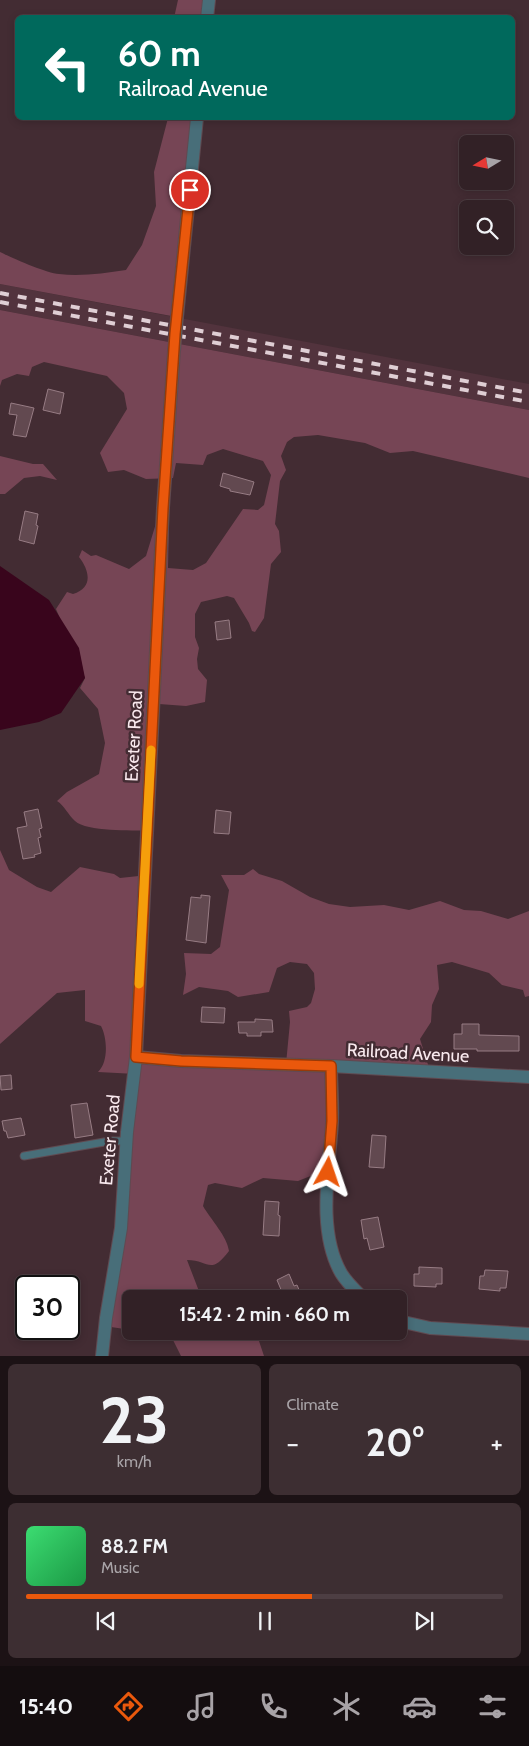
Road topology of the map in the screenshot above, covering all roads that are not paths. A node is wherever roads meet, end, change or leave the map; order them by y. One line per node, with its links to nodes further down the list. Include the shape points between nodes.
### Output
1 (209, 0): 2 (street)
2 (208, 15)
3 (197, 120): 4 (street, Exeter Road, bridge, via 174,351 163,508)
4 (136, 1057): 5 (street, Railroad Avenue); 7 (street, Exeter Road)
5 (331, 1066): 6 (street, Railroad Avenue); 9 (street, via 328,1235 342,1274)
6 (529, 1077)
7 (127, 1141): 8 (lane); 12 (street, Exeter Road, via 121,1228)
8 (24, 1156)
9 (356, 1290)
10 (407, 1323): 11 (street, via 430,1328)
11 (529, 1334)
12 (102, 1356)

